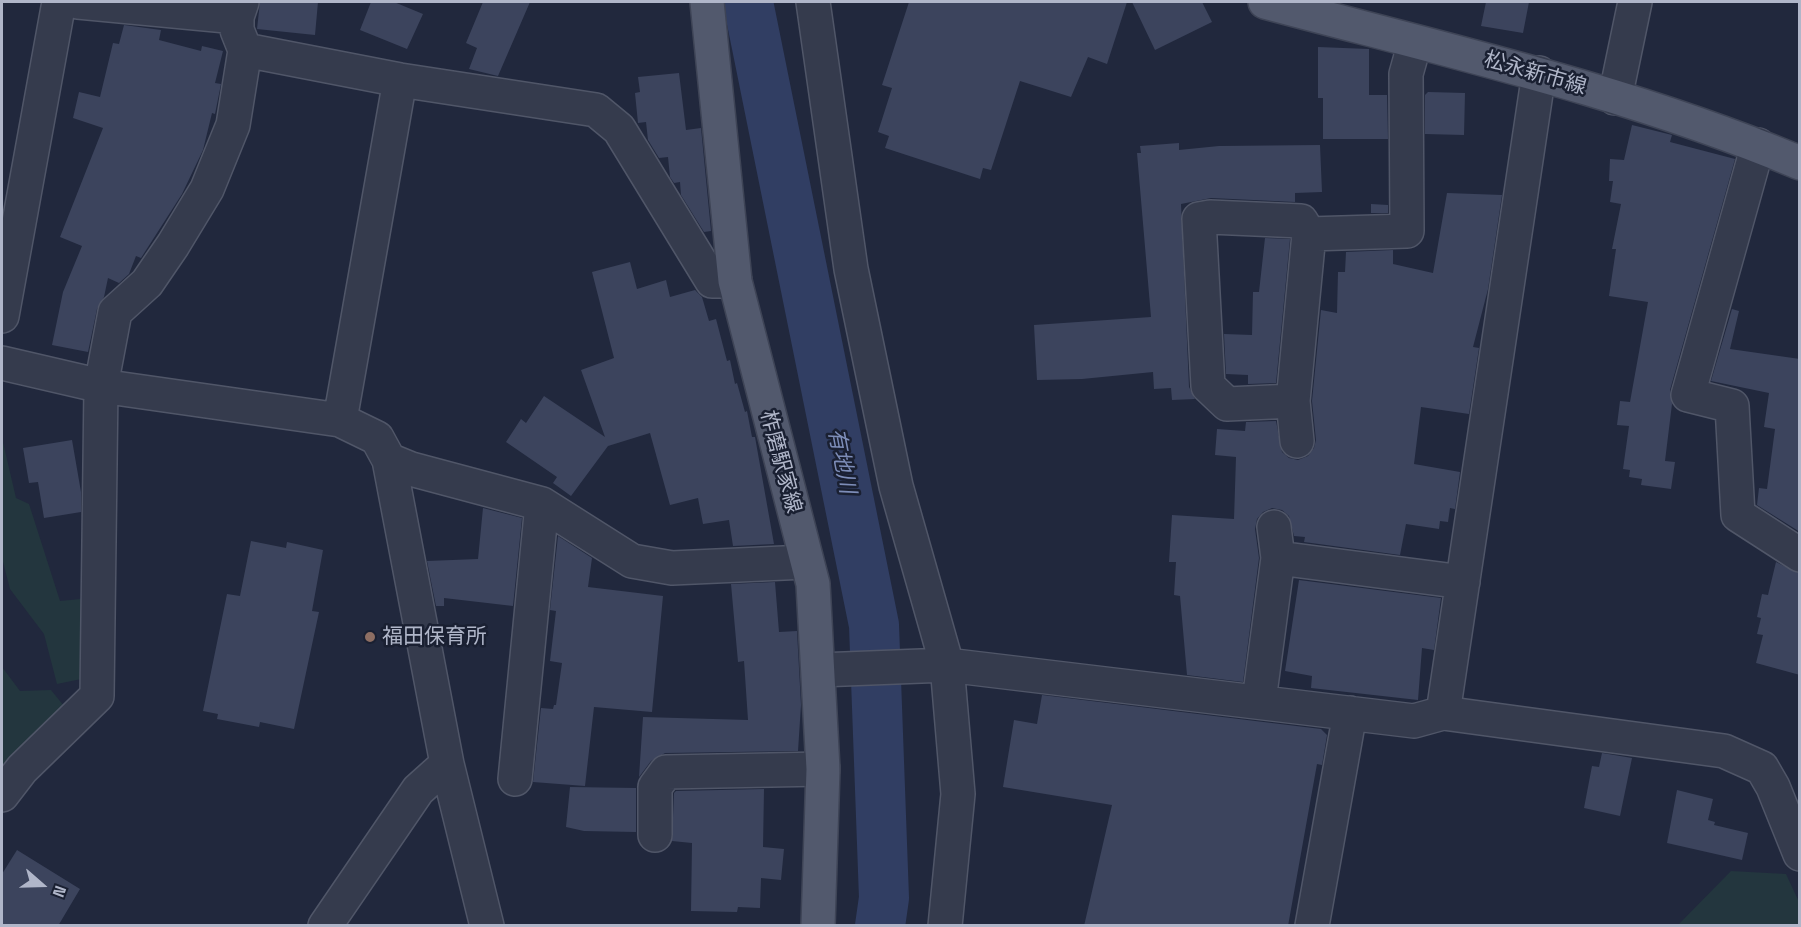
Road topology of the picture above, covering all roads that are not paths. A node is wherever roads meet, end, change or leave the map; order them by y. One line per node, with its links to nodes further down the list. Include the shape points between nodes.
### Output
1 (58, 2): 17 (street)
2 (78, 2): 7 (street)
3 (706, 2): 16 (main road, 柞磨駅家線)
4 (813, 2): 28 (street, via 851,269 896,486)
5 (1265, 2): 8 (main road, 松永新市線)
6 (1635, 2): 12 (street)
7 (239, 9): 9 (street, via 237,30)
8 (1415, 42): 10 (main road, 松永新市線); 15 (street, via 1406,74 1407,231)
9 (245, 50): 11 (street); 19 (street, via 233,125 211,178 147,283 115,312)
10 (1539, 73): 12 (main road, 松永新市線); 27 (street)
11 (400, 80): 16 (street, via 596,110 619,129 712,281); 21 (street)
12 (1615, 98): 13 (main road, 松永新市線)
13 (1758, 146): 14 (main road, 松永新市線); 25 (street, via 1688,395 1732,406 1738,515)
14 (1800, 163)
15 (1308, 234): 20 (street); 20 (street, via 1301,221 1199,219 1208,387 1227,404)
16 (735, 281): 26 (main road, 柞磨駅家線)
17 (2, 315)
18 (2, 363): 19 (street)
19 (101, 386): 21 (street); 37 (street, via 97,696 22,769)
20 (1293, 402): 22 (street)
21 (340, 420): 23 (street, via 377,438)
22 (1297, 441)
23 (389, 460): 24 (street); 33 (street)
24 (542, 504): 26 (street, via 632,561 672,568); 35 (street)
25 (1800, 555)
26 (806, 562): 29 (main road, 柞磨駅家線, via 813,584)
27 (1463, 582): 30 (street, via 1276,542); 32 (street)
28 (947, 665): 29 (street); 30 (street); 43 (street, via 958,794)
29 (819, 670): 34 (main road, 柞磨駅家線)
30 (1259, 701): 31 (street)
31 (1350, 712): 32 (street, via 1414,721); 44 (street)
32 (1443, 713): 36 (street, via 1724,751)
33 (447, 764): 40 (street, via 418,790); 41 (street)
34 (824, 769): 38 (street, via 666,771 655,787); 42 (main road, 柞磨駅家線)
35 (515, 779)
36 (1786, 784): 39 (street)
37 (2, 795)
38 (655, 835)
39 (1800, 854)
40 (325, 926)
41 (487, 926)
42 (818, 926)
43 (945, 926)
44 (1312, 926)

